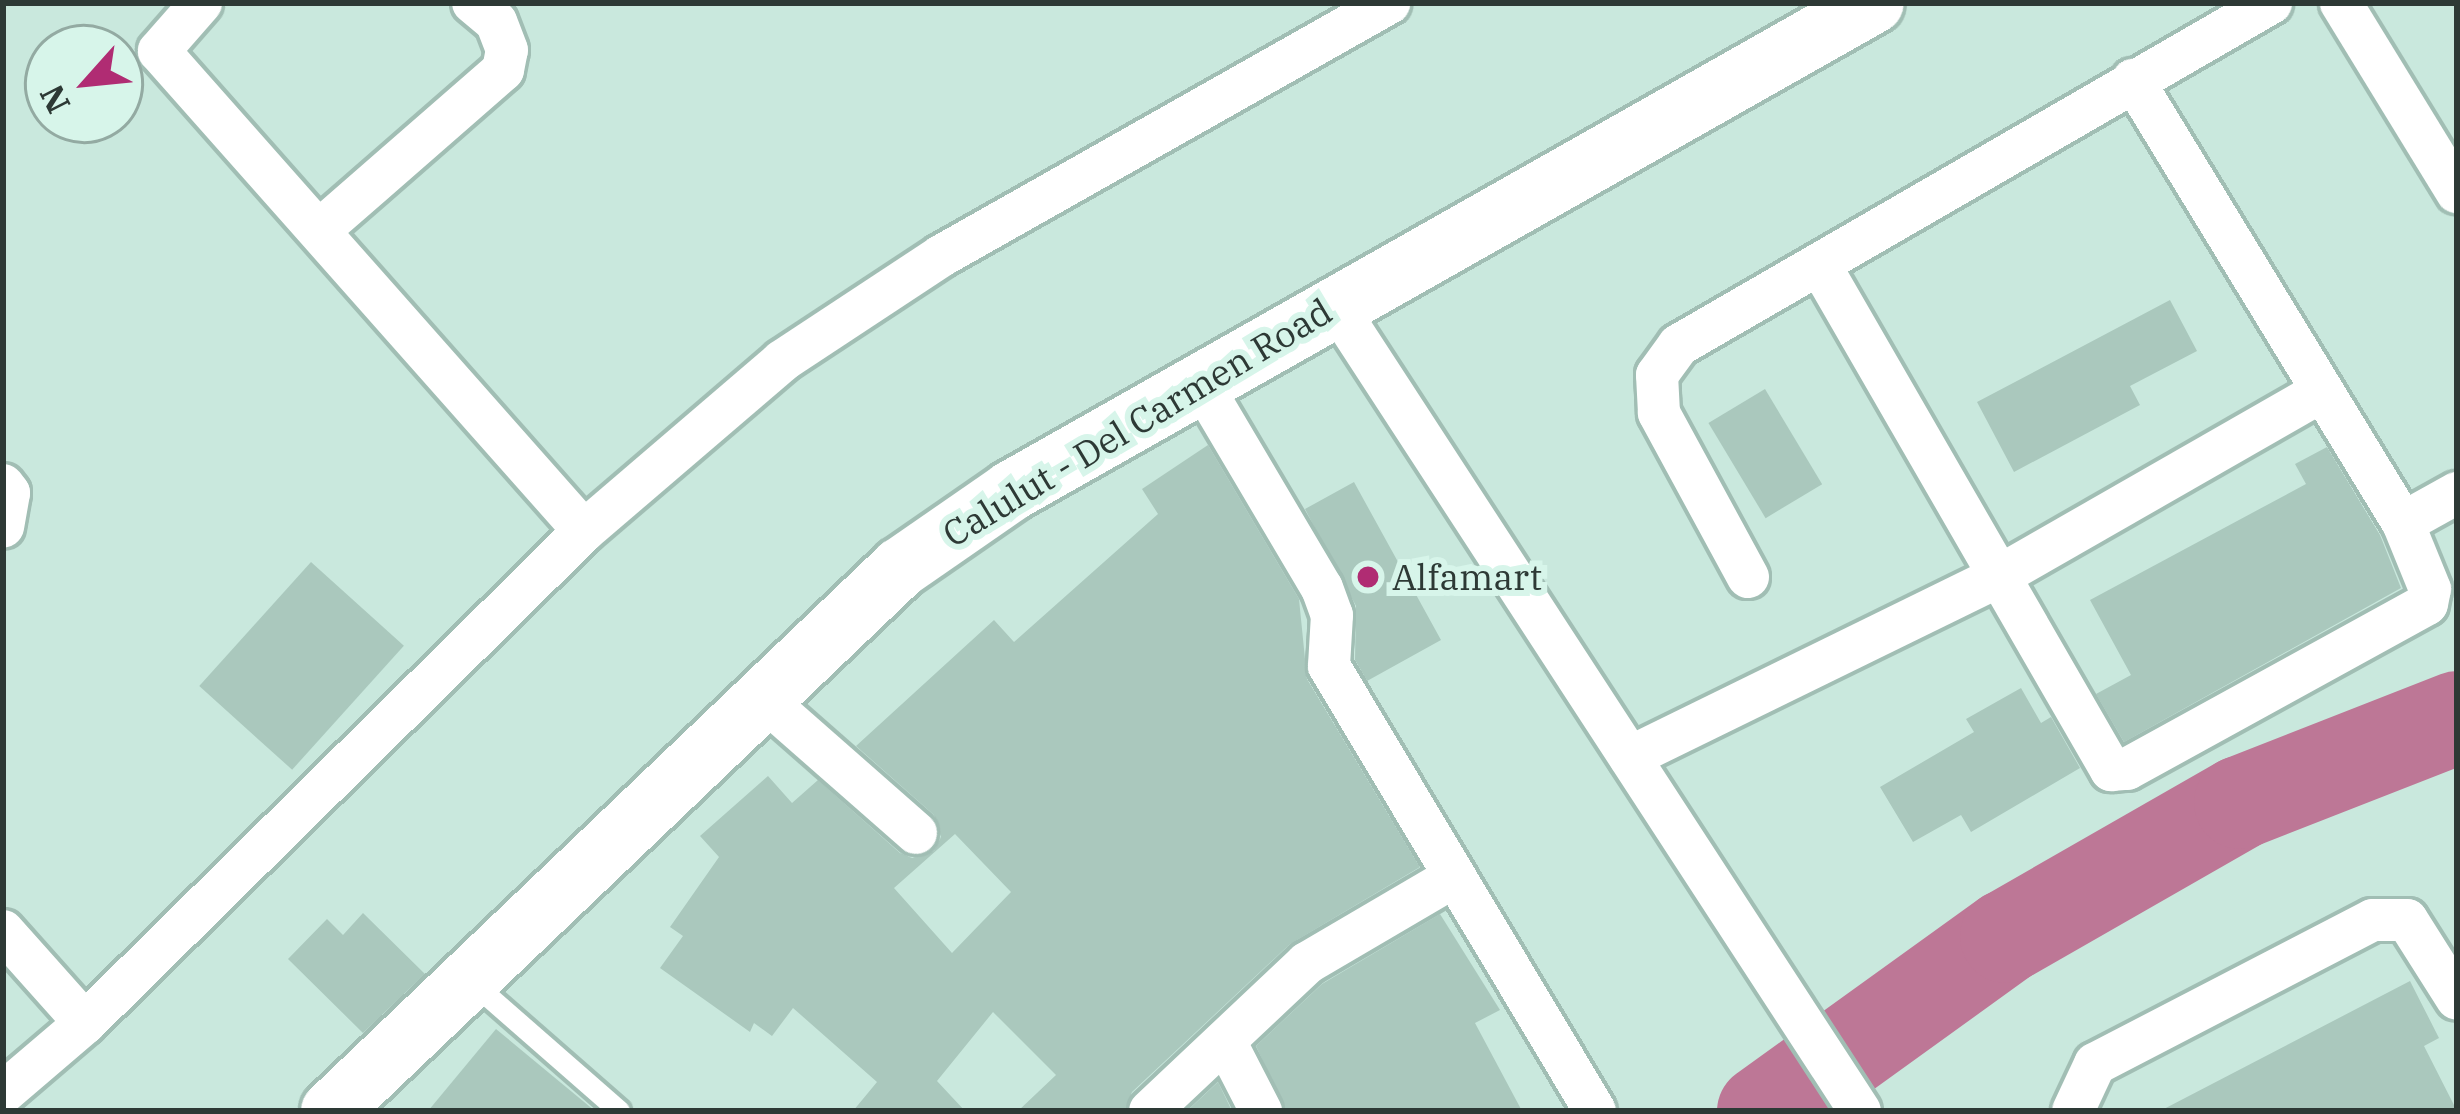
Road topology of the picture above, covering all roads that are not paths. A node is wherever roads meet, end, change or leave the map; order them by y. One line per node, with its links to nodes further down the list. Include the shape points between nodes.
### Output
1 (201, 3): 10 (street, via 159,50)
2 (473, 3): 10 (street, via 496,22 507,50 502,70)
3 (1389, 3): 7 (street)
4 (1874, 3): 12 (main road, Calulut - Del Carmen Road)
5 (2271, 3): 8 (street)
6 (2341, 3): 9 (street)
7 (1341, 16): 19 (street, via 941,256 782,362)
8 (2133, 80): 11 (street); 14 (street)
9 (2457, 192)
10 (322, 228): 19 (street)
11 (1820, 267): 20 (street); 21 (street, via 1678,345 1657,375 1659,412)
12 (1334, 303): 13 (main road, Calulut - Del Carmen Road); 23 (street)
13 (1200, 382): 22 (main road, Calulut - Del Carmen Road, via 1011,491 900,568); 25 (street, via 1322,588 1332,615 1329,666)
14 (2319, 393): 17 (street); 20 (street)
15 (3, 485): 18 (street)
16 (2457, 493): 17 (street)
17 (2403, 524): 20 (street, via 2431,589 2426,604 2127,769 2111,770 2101,756)
18 (3, 526)
19 (584, 531): 29 (street)
20 (2001, 574): 23 (street)
21 (1748, 577)
22 (759, 695): 24 (street); 27 (main road, Calulut - Del Carmen Road)
23 (1630, 758): 37 (street)
24 (916, 833)
25 (1450, 879): 30 (street, via 1307,963); 36 (street)
26 (3, 931): 29 (street)
27 (468, 979): 32 (main road, Calulut - Del Carmen Road); 33 (lane)
28 (2457, 999): 38 (street, via 2407,920 2373,920 2095,1064)
29 (86, 1022): 31 (street)
30 (1225, 1041): 34 (street); 35 (street)
31 (3, 1094)
32 (331, 1111)
33 (619, 1111)
34 (1150, 1111)
35 (1261, 1111)
36 (1595, 1111)
37 (1860, 1111)
38 (2073, 1111)

